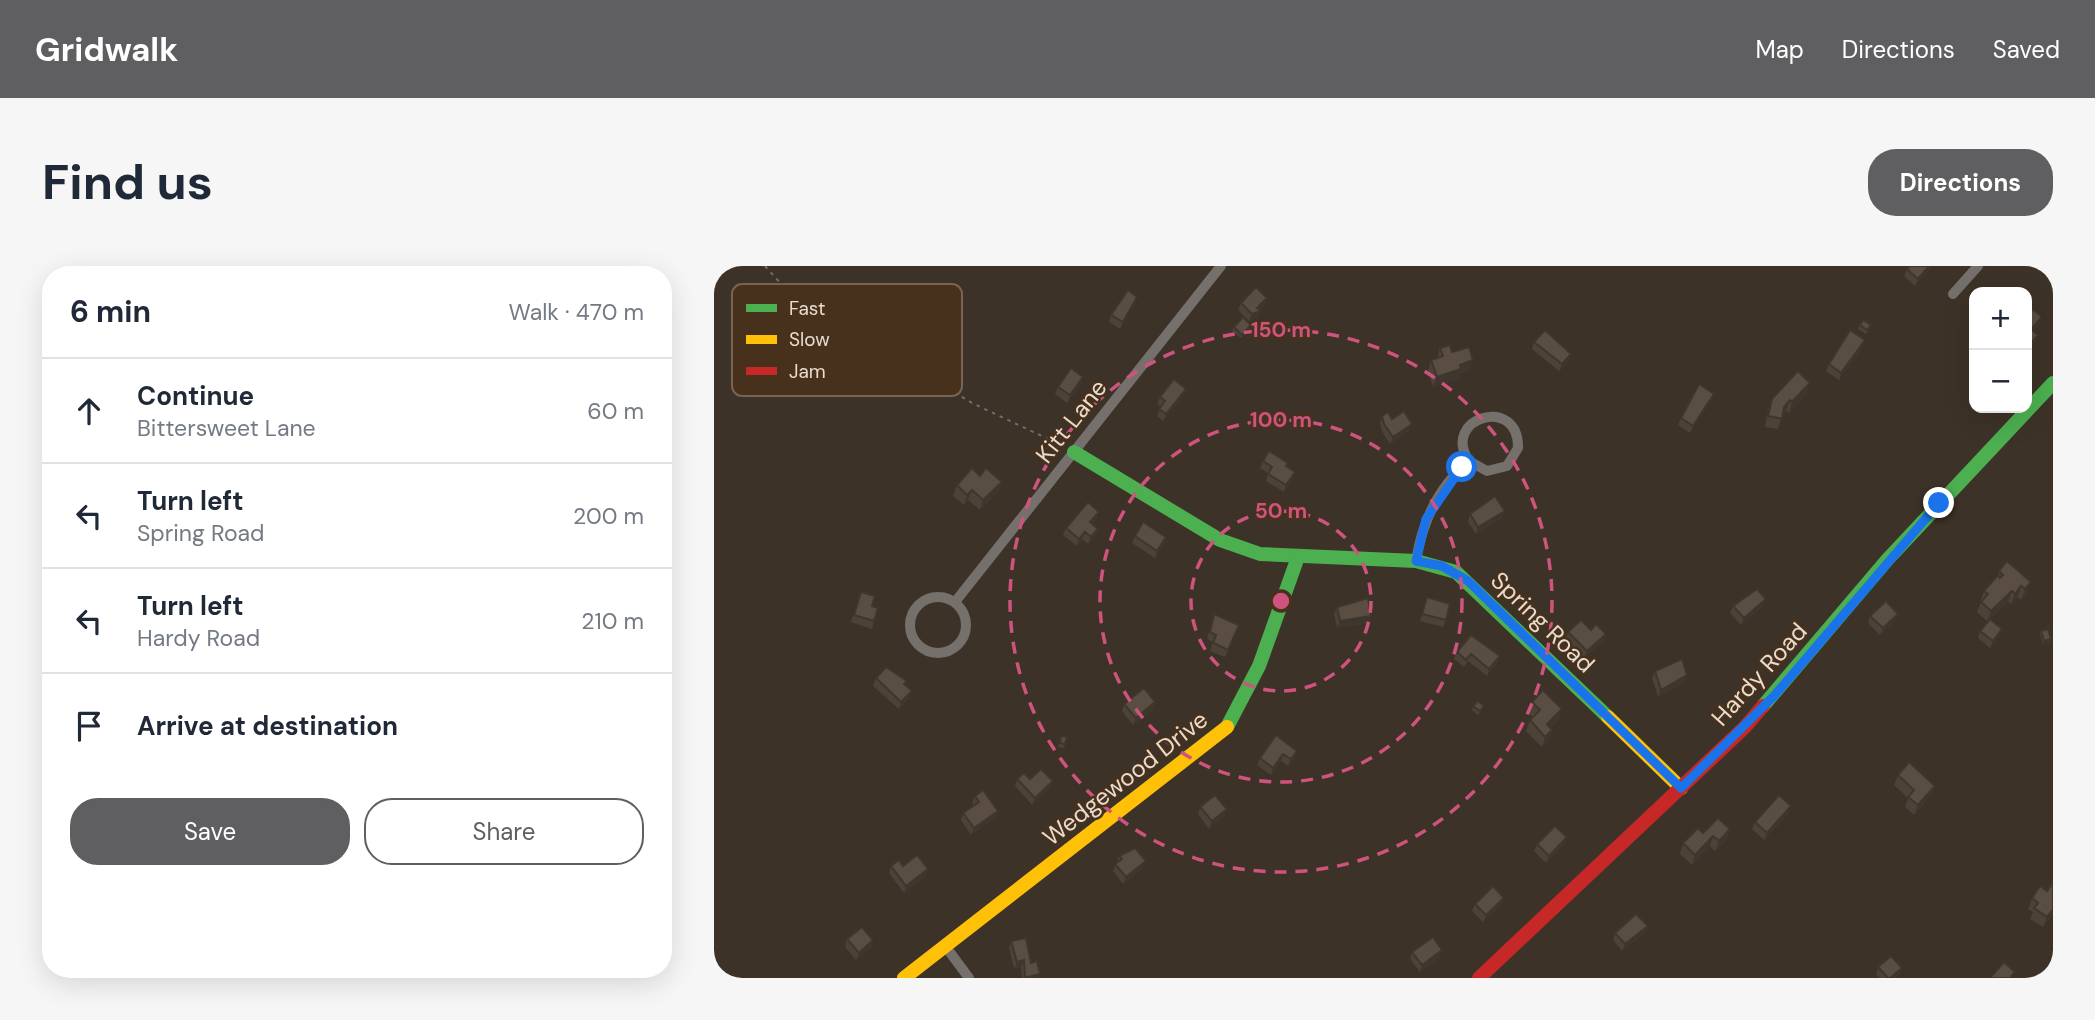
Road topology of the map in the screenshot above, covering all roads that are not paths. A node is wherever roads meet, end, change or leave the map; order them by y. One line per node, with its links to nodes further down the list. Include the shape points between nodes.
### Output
1 (1220, 266): 5 (street, Kitt Lane)
2 (1978, 266): 3 (street)
3 (1953, 294)
4 (2053, 383): 10 (street, Hardy Road, via 1878,570 1774,696)
5 (1074, 452): 7 (street, Spring Road, via 1220,540 1260,554); 9 (street, Kitt Lane)
6 (1469, 461): 6 (street, via 1493,471 1511,462 1518,442 1509,423 1489,416 1469,425 1463,446); 8 (street, via 1426,519)
7 (1298, 557): 8 (street, Spring Road); 11 (street, Wedgewood Drive, via 1254,678 1227,727)
8 (1416, 561): 10 (street, Spring Road, via 1442,566 1468,581)
9 (955, 602): 9 (street, via 938,596 914,610 912,636 925,650 952,649 964,636 965,617)
10 (1681, 788): 14 (street, Hardy Road)
11 (946, 947): 12 (street, Wedgewood Drive); 13 (street)
12 (904, 978)
13 (969, 978)
14 (1479, 978)

